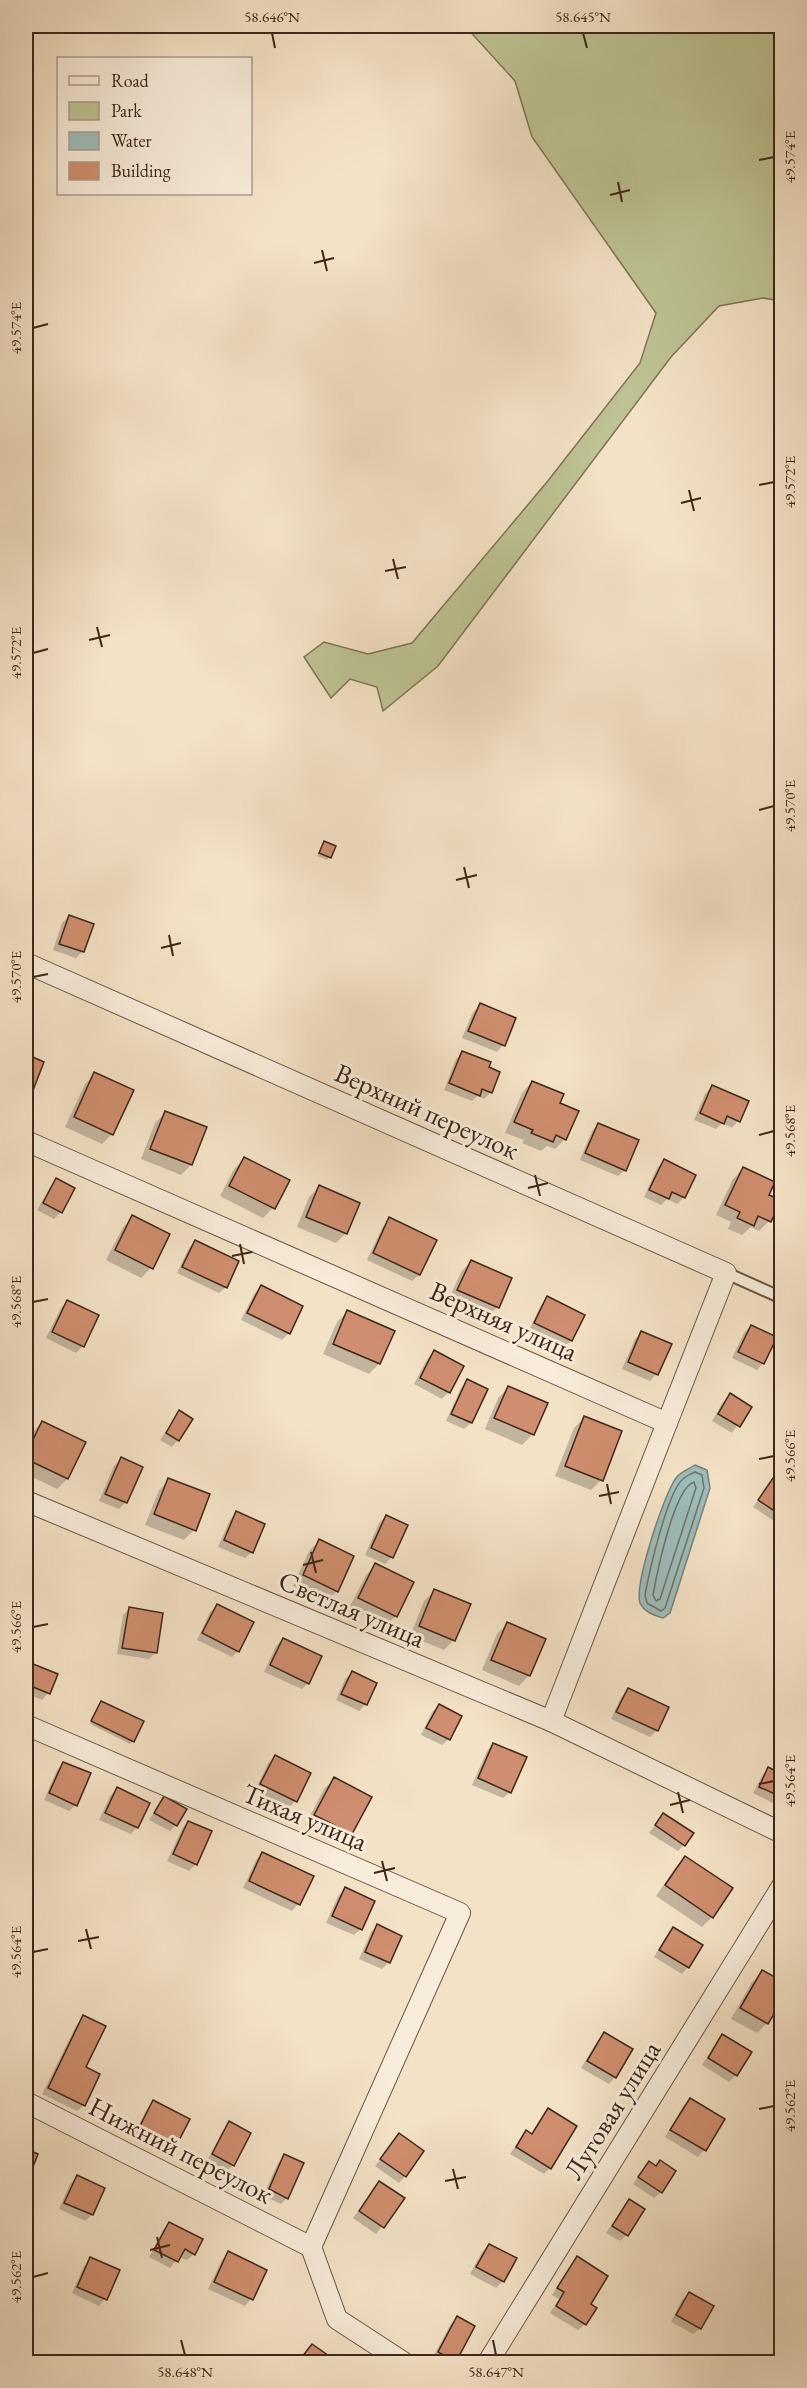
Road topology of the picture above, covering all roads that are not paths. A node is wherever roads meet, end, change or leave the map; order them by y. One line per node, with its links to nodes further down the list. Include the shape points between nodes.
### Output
1 (26, 963): 3 (street, Верхний переулок)
2 (26, 1141): 5 (street, Верхняя улица)
3 (726, 1273): 4 (lane); 5 (street)
4 (782, 1298)
5 (667, 1423): 7 (street)
6 (26, 1502): 7 (street, Светлая улица)
7 (551, 1721): 9 (street, Светлая улица)
8 (26, 1725): 12 (street, Тихая улица, via 459,1912)
9 (782, 1833)
10 (782, 1886): 14 (street, Луговая улица)
11 (26, 2102): 12 (street, Нижний переулок)
12 (311, 2247): 13 (street, via 337,2319)
13 (403, 2362)
14 (488, 2362)

